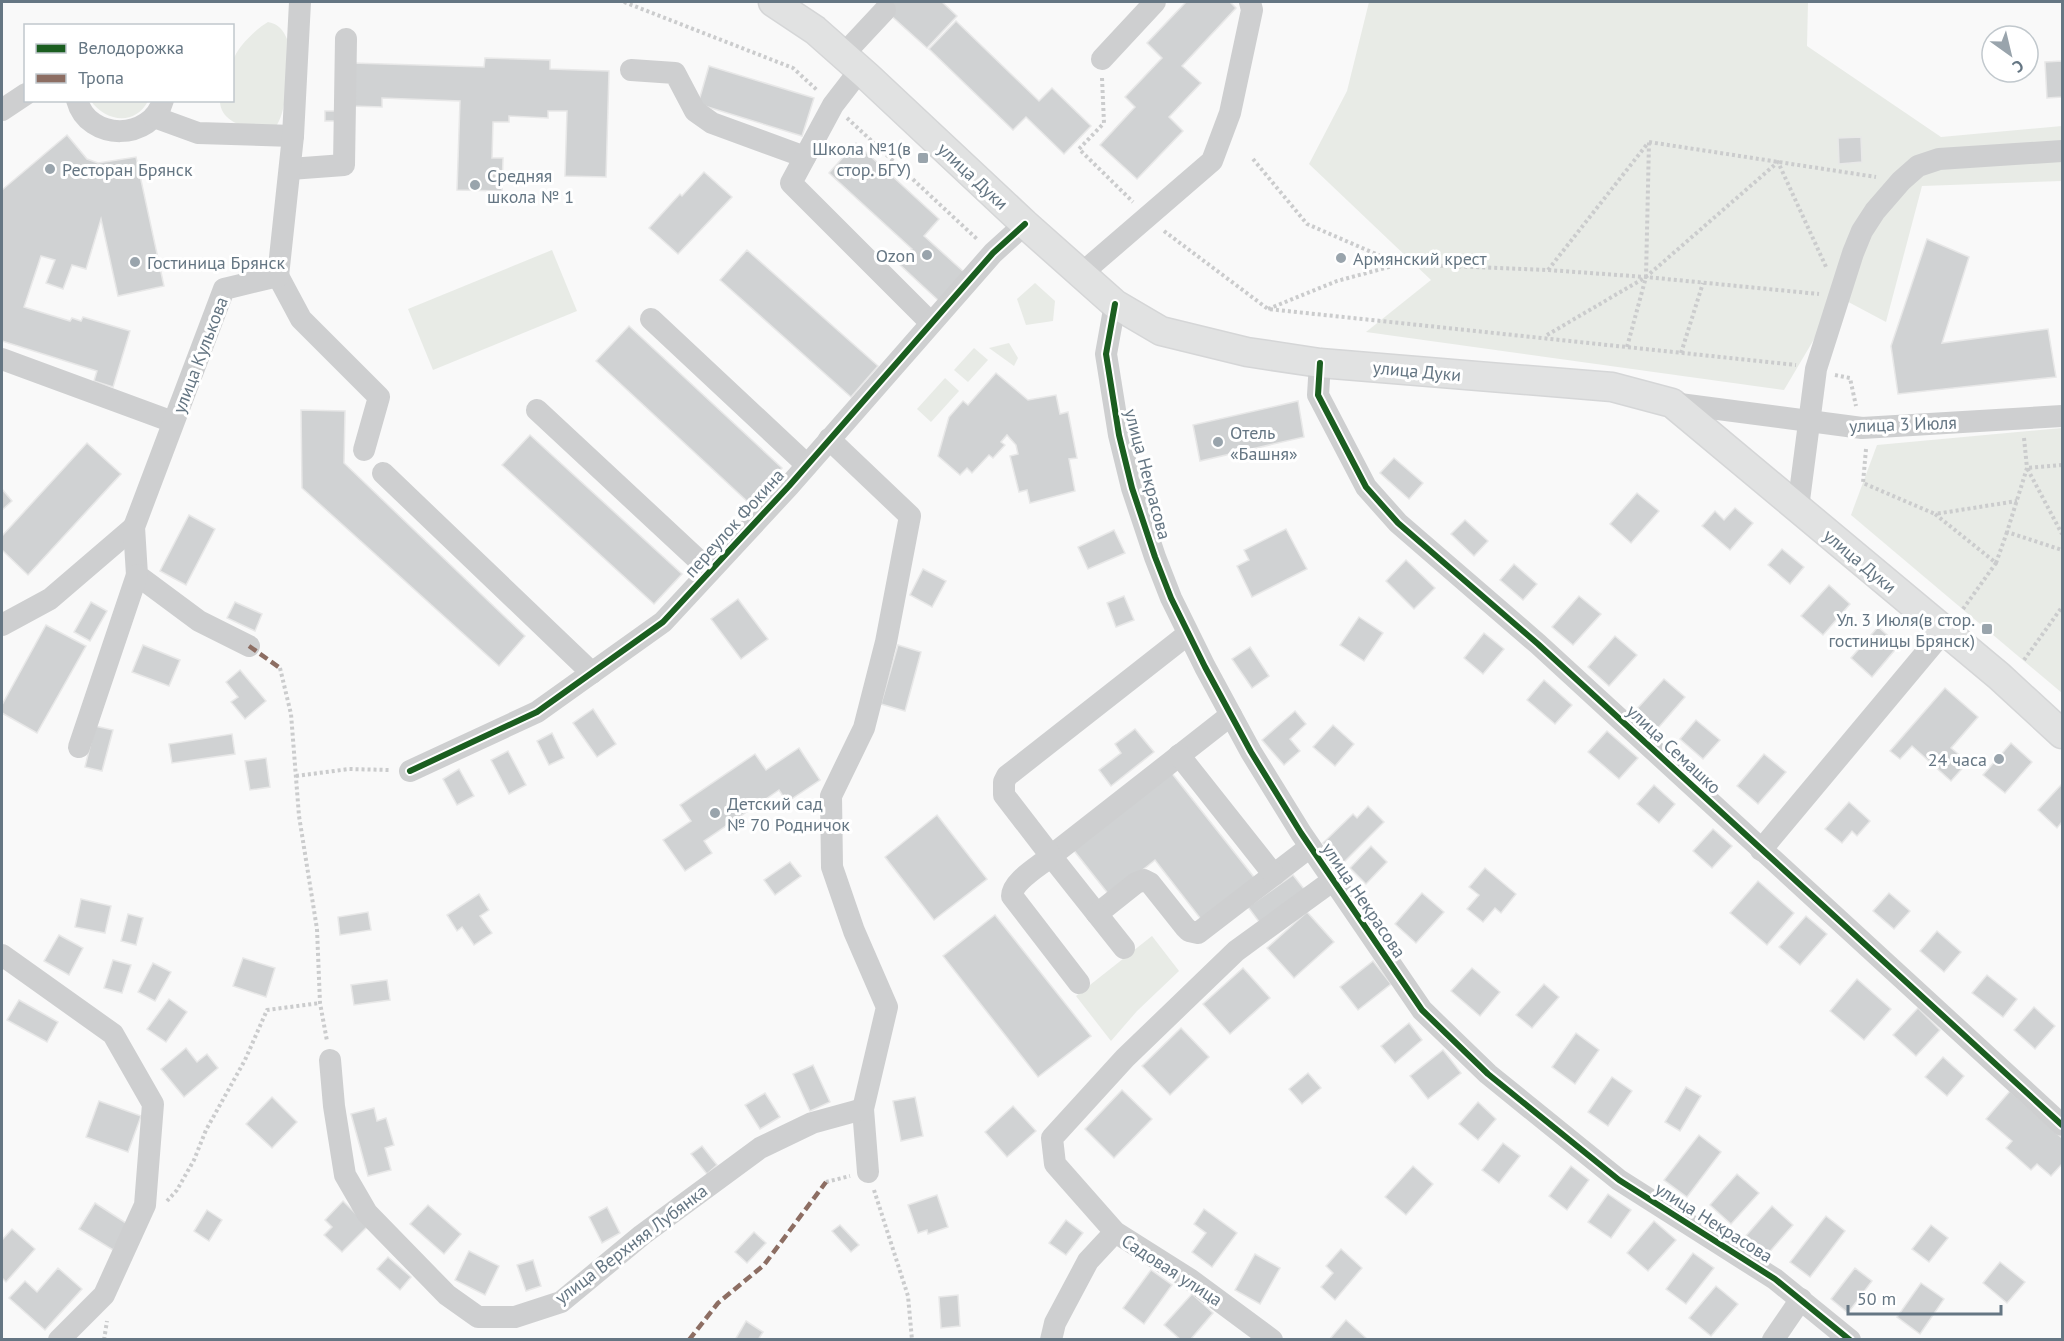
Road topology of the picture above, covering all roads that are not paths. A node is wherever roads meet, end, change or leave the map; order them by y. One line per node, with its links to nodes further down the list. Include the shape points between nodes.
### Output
1 (300, 2): 14 (street)
2 (773, 2): 8 (main road, улица Дуки, via 815,30)
3 (1155, 2): 7 (street)
4 (1250, 2): 19 (street, via 1252,10 1230,113 1212,161)
5 (885, 10): 8 (street)
6 (346, 39): 17 (street, via 344,165)
7 (1102, 59)
8 (851, 63): 16 (street); 18 (main road, улица Дуки)
9 (631, 70): 16 (street, via 675,73 695,111 712,123)
10 (24, 95): 13 (street)
11 (78, 102): 12 (street, via 87,118 113,132 142,127)
12 (159, 109): 14 (street, via 198,133)
13 (2, 110)
14 (293, 136): 17 (street)
15 (2062, 151): 30 (street, via 1939,159 1918,166 1901,181 1862,231 1816,369)
16 (805, 157): 23 (street, via 791,183)
17 (290, 169): 20 (street)
18 (1025, 224): 19 (main road, улица Дуки); 23 (street, переулок Фокина, via 993,253)
19 (1081, 273): 21 (main road, улица Дуки)
20 (278, 276): 29 (street, улица Кулькова, via 224,289); 32 (street, via 301,319 379,397)
21 (1115, 304): 25 (main road, улица Дуки, via 1161,331 1247,352); 41 (street, улица Некрасова, via 1106,354 1119,435 1155,557)
22 (651, 319): 33 (street)
23 (931, 323): 31 (street, переулок Фокина)
24 (2, 359): 29 (street)
25 (1320, 363): 26 (main road, улица Дуки, via 1612,387); 50 (street, улица Семашко, via 1318,395 1366,487 1398,523 1538,644)
26 (1672, 403): 30 (street, улица 3 Июля); 35 (main road, улица Дуки)
27 (537, 410): 37 (street)
28 (2062, 416): 30 (street, улица 3 Июля, via 1862,428)
29 (173, 422): 36 (street, улица Кулькова)
30 (1808, 422): 35 (street)
31 (830, 439): 33 (street, переулок Фокина); 59 (street, via 910,516 886,642 864,728 831,796 832,867 887,1007)
32 (364, 450)
33 (807, 465): 37 (street, переулок Фокина)
34 (382, 473): 43 (street)
35 (1798, 508): 40 (main road, улица Дуки)
36 (135, 527): 38 (street); 39 (street, via 50,599)
37 (710, 572): 43 (street, переулок Фокина, via 663,622)
38 (137, 575): 42 (street, via 199,621); 46 (street)
39 (2, 624)
40 (1944, 631): 45 (main road, улица Дуки); 50 (street)
41 (1188, 634): 44 (street, улица Некрасова); 51 (street, via 1007,776 1004,795)
42 (249, 646)
43 (592, 673): 48 (street, переулок Фокина, via 537,712)
44 (1231, 715): 47 (street); 49 (street, улица Некрасова)
45 (2062, 734)
46 (79, 747)
47 (1179, 755): 51 (street); 52 (street)
48 (410, 771)
49 (1310, 847): 52 (street); 53 (street, улица Некрасова)
50 (1761, 850): 60 (street, улица Семашко)
51 (1051, 856): 54 (street); 57 (street, via 1016,884 1012,896)
52 (1274, 875): 54 (street, via 1198,933 1189,931 1144,880)
53 (1332, 881): 62 (street, Садовая улица, via 1236,951 1125,1058 1052,1138 1055,1164); 63 (street, улица Некрасова, via 1422,1010 1488,1074 1619,1180)
54 (1096, 914): 55 (street)
55 (1124, 948)
56 (2, 956): 64 (street, via 113,1034 153,1104 145,1205 104,1295)
57 (1079, 983)
58 (330, 1060): 59 (street, улица Верхняя Лубянка, via 345,1175 367,1213 447,1295 478,1317 515,1317 561,1302 642,1235 760,1148 812,1123)
59 (863, 1109): 61 (street)
60 (2062, 1125)
61 (868, 1172)
62 (1115, 1232): 65 (street, via 1088,1261 1055,1323); 66 (street, Садовая улица, via 1191,1280)
63 (1801, 1299): 67 (street); 68 (street, улица Некрасова)
64 (59, 1340)
65 (1051, 1340)
66 (1272, 1340)
67 (1773, 1340)
68 (1850, 1340)

